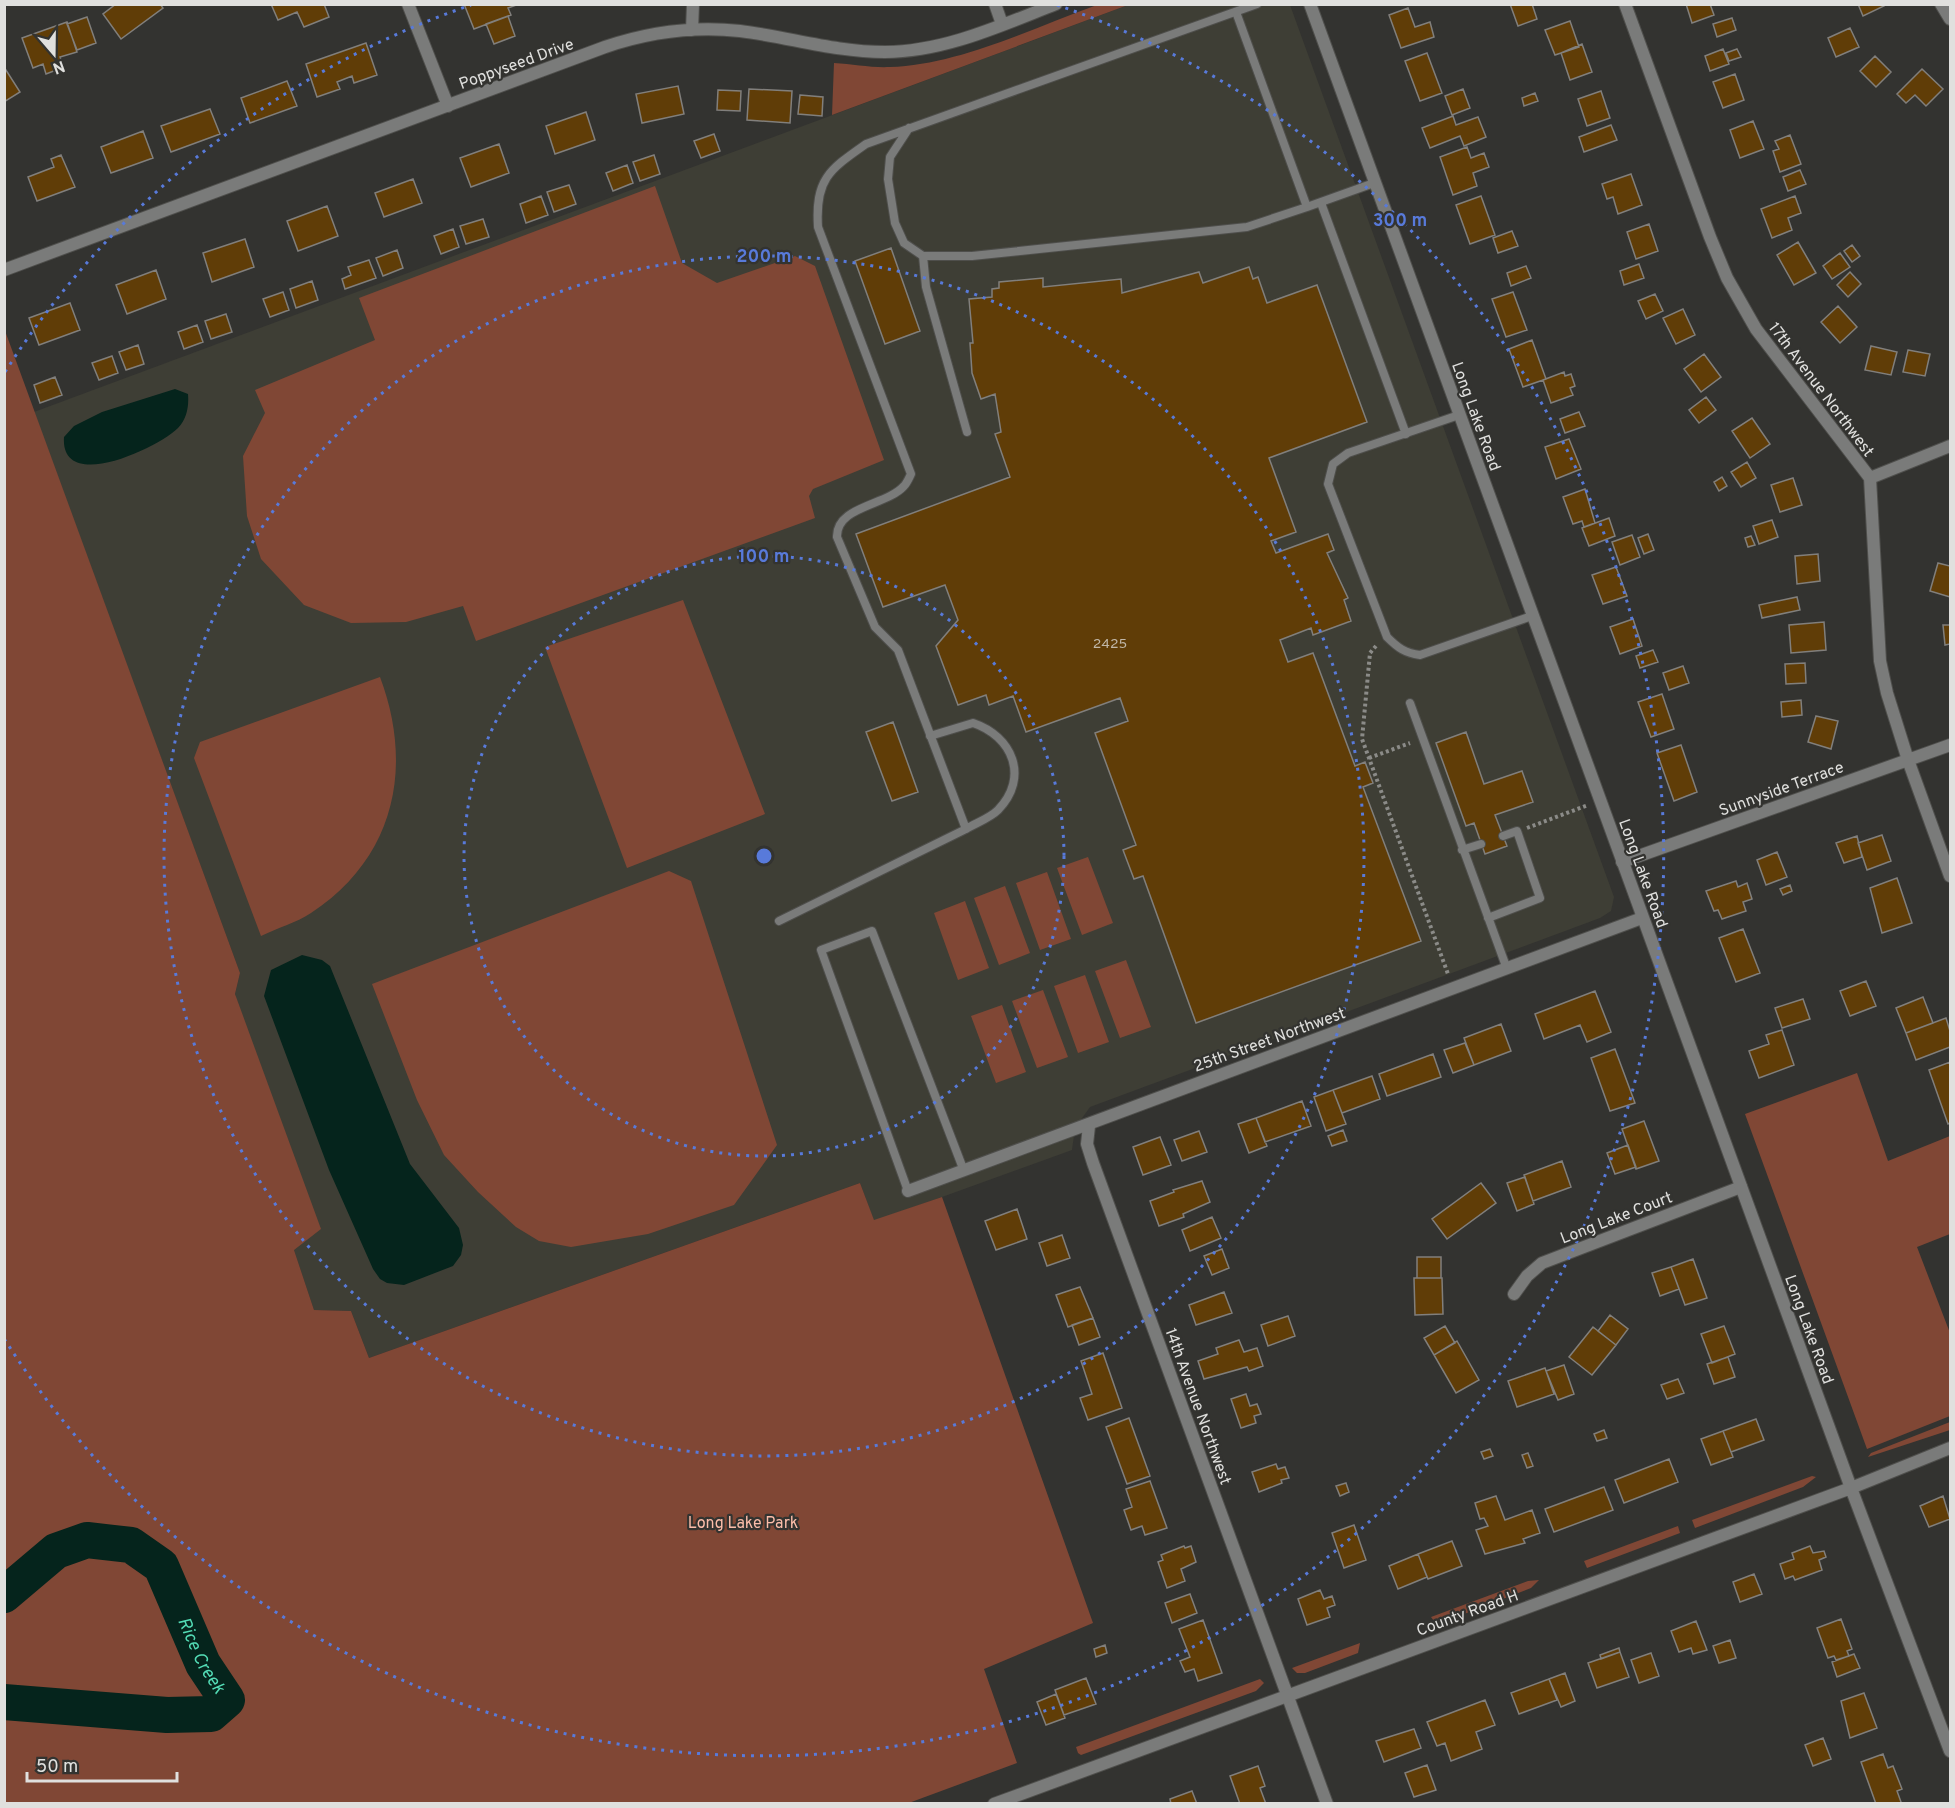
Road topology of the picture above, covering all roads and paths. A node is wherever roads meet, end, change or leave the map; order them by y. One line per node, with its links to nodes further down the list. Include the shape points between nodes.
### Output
1 (408, 4): 13 (street)
2 (693, 4): 12 (street)
3 (995, 4): 11 (street)
4 (1056, 4): 11 (street, Poppyseed Drive)
5 (1257, 4): 9 (lane)
6 (1310, 4): 15 (street, Long Lake Road)
7 (1625, 4): 24 (street, 17th Avenue Northwest, via 1727,278 1756,328)
8 (1941, 4): 10 (street)
9 (1236, 12): 14 (lane); 17 (lane)
10 (1950, 19)
11 (1002, 24): 12 (street, Poppyseed Drive, via 928,47 886,52 833,49 741,32)
12 (692, 30): 13 (street, Poppyseed Drive, via 653,33 623,41)
13 (448, 106): 19 (street, Poppyseed Drive)
14 (909, 128): 18 (lane, via 890,157 888,179 895,223 904,243); 28 (lane, via 866,144 833,167 820,190 817,208 818,227 911,474 903,487 889,497 845,518 839,524 837,537 875,627 898,650)
15 (1374, 183): 16 (lane); 20 (street, Long Lake Road)
16 (1321, 203): 17 (lane); 22 (lane)
17 (1307, 207): 18 (lane, via 1247,227 972,256)
18 (923, 256): 21 (lane, via 926,287)
19 (4, 270)
20 (1460, 415): 22 (lane); 25 (street, Long Lake Road)
21 (967, 432)
22 (1406, 434): 26 (lane, via 1348,453 1333,464 1328,484)
23 (1950, 446): 24 (street)
24 (1870, 478): 32 (street, 17th Avenue Northwest, via 1880,661)
25 (1532, 616): 26 (lane, via 1420,655 1398,648); 33 (street, Long Lake Road)
26 (1386, 633): 31 (path, via 1371,653 1362,739)
27 (1410, 704): 29 (lane)
28 (930, 736): 34 (lane); 34 (lane, via 973,723 996,734 1015,767 1008,798 996,812)
29 (1422, 738): 31 (path); 38 (lane)
30 (1950, 744): 32 (street, Sunnyside Terrace)
31 (1369, 758): 45 (path)
32 (1908, 760): 39 (street, Sunnyside Terrace); 40 (street, 17th Avenue Northwest)
33 (1600, 800): 35 (path); 39 (street, Long Lake Road)
34 (966, 829): 43 (lane)
35 (1517, 831): 36 (lane); 41 (lane, via 1540,898)
36 (1503, 836)
37 (1481, 844): 38 (lane)
38 (1462, 850): 41 (lane)
39 (1622, 862): 42 (street, Long Lake Road)
40 (1950, 876)
41 (1488, 918): 44 (lane)
42 (1642, 918): 44 (street, 25th Street Northwest); 48 (street, Long Lake Road)
43 (779, 921)
44 (1507, 969): 45 (street, 25th Street Northwest)
45 (1453, 989): 46 (street, 25th Street Northwest, via 1105,1116)
46 (1089, 1126): 47 (street, 25th Street Northwest); 53 (street, 14th Avenue Northwest, via 1087,1144 1093,1163)
47 (964, 1171): 49 (street, 25th Street Northwest); 49 (lane, via 872,931 821,950)
48 (1741, 1187): 50 (street, Long Lake Court, via 1542,1263); 52 (street, Long Lake Road)
49 (908, 1191)
50 (1514, 1294)
51 (1950, 1448): 52 (street, County Road H)
52 (1851, 1488): 53 (street, County Road H); 54 (street, Long Lake Road)
53 (1287, 1696): 55 (street, County Road H); 56 (street, 14th Avenue Northwest)
54 (1950, 1751)
55 (1001, 1802)
56 (1328, 1803)

